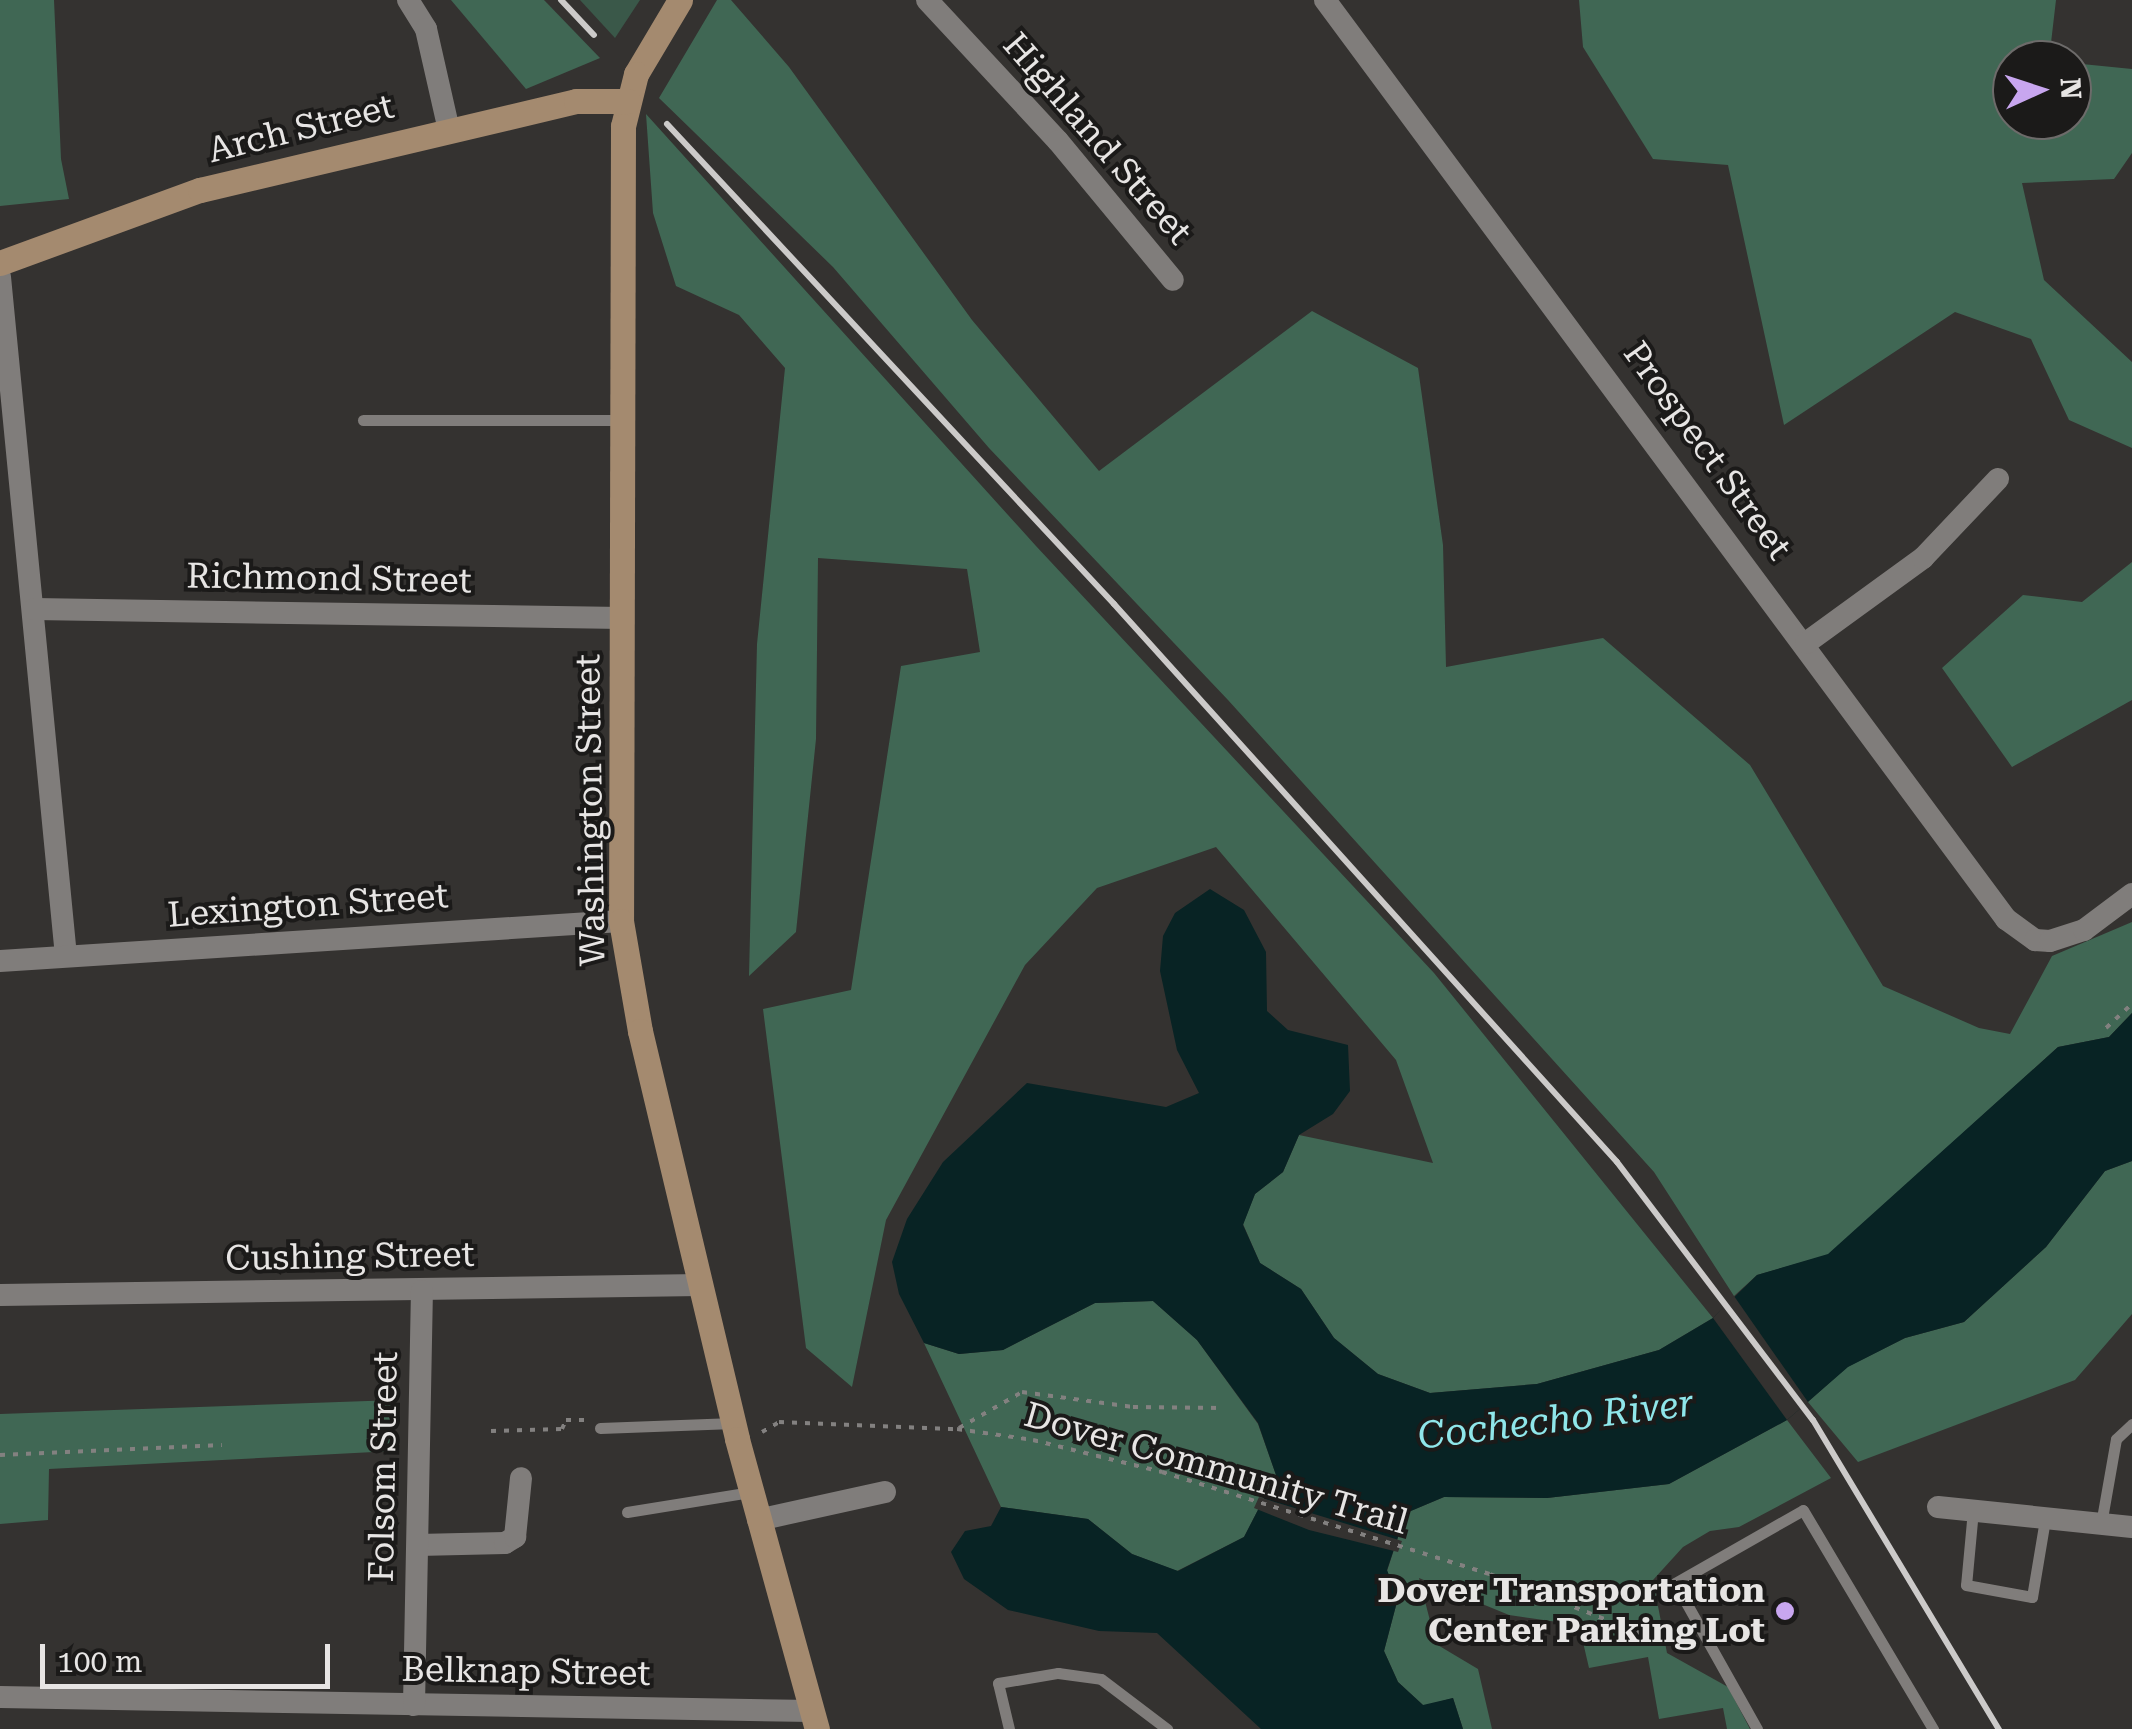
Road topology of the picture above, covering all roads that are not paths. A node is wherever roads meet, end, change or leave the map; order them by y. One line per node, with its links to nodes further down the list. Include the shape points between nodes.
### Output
1 (408, 0): 6 (street, via 426,29)
2 (680, 0): 5 (street, Washington Street, via 648,51)
3 (928, 0): 9 (street, Highland Street)
4 (1326, 0): 15 (street, Prospect Street)
5 (628, 101): 6 (street, Arch Street, via 576,101); 11 (street, Washington Street, via 622,152)
6 (449, 130): 7 (street, Arch Street, via 200,190)
7 (0, 263)
8 (0, 278): 13 (street)
9 (1173, 280)
10 (363, 420): 11 (lane)
11 (622, 420): 14 (street, Washington Street)
12 (1998, 479): 15 (street, via 1923,558)
13 (34, 609): 14 (street, Richmond Street); 18 (street)
14 (622, 618): 17 (street, Washington Street)
15 (1806, 643): 16 (street, Prospect Street, via 2006,919 2034,940 2084,930)
16 (2132, 894)
17 (621, 921): 18 (street, Lexington Street); 20 (street, Washington Street)
18 (66, 956): 19 (street, Lexington Street)
19 (0, 960)
20 (701, 1285): 21 (street, Cushing Street); 23 (street, Washington Street)
21 (422, 1291): 22 (street, Cushing Street); 36 (street, Folsom Street)
22 (0, 1295)
23 (723, 1424): 25 (lane); 27 (street, Washington Street)
24 (2132, 1424): 34 (lane, via 2116,1439)
25 (600, 1428)
26 (521, 1478): 36 (street, via 516,1537 504,1543)
27 (751, 1492): 31 (lane); 33 (street, Washington Street)
28 (886, 1492): 33 (street)
29 (1938, 1507): 30 (street)
30 (1973, 1510): 32 (street); 32 (lane, via 1966,1586 2032,1597)
31 (627, 1512)
32 (2044, 1519): 34 (street)
33 (758, 1520): 40 (street, Washington Street)
34 (2101, 1524): 35 (street)
35 (2132, 1527)
36 (418, 1545): 38 (street, Folsom Street)
37 (0, 1697): 38 (street, Belknap Street)
38 (414, 1705): 39 (street, Belknap Street)
39 (607, 1718): 40 (street, Belknap Street)
40 (814, 1720)
41 (1009, 1729): 42 (lane, via 998,1683 1058,1673 1100,1679)
42 (1166, 1729)
43 (1757, 1729): 44 (lane, via 1675,1583 1803,1510)
44 (1933, 1729)

